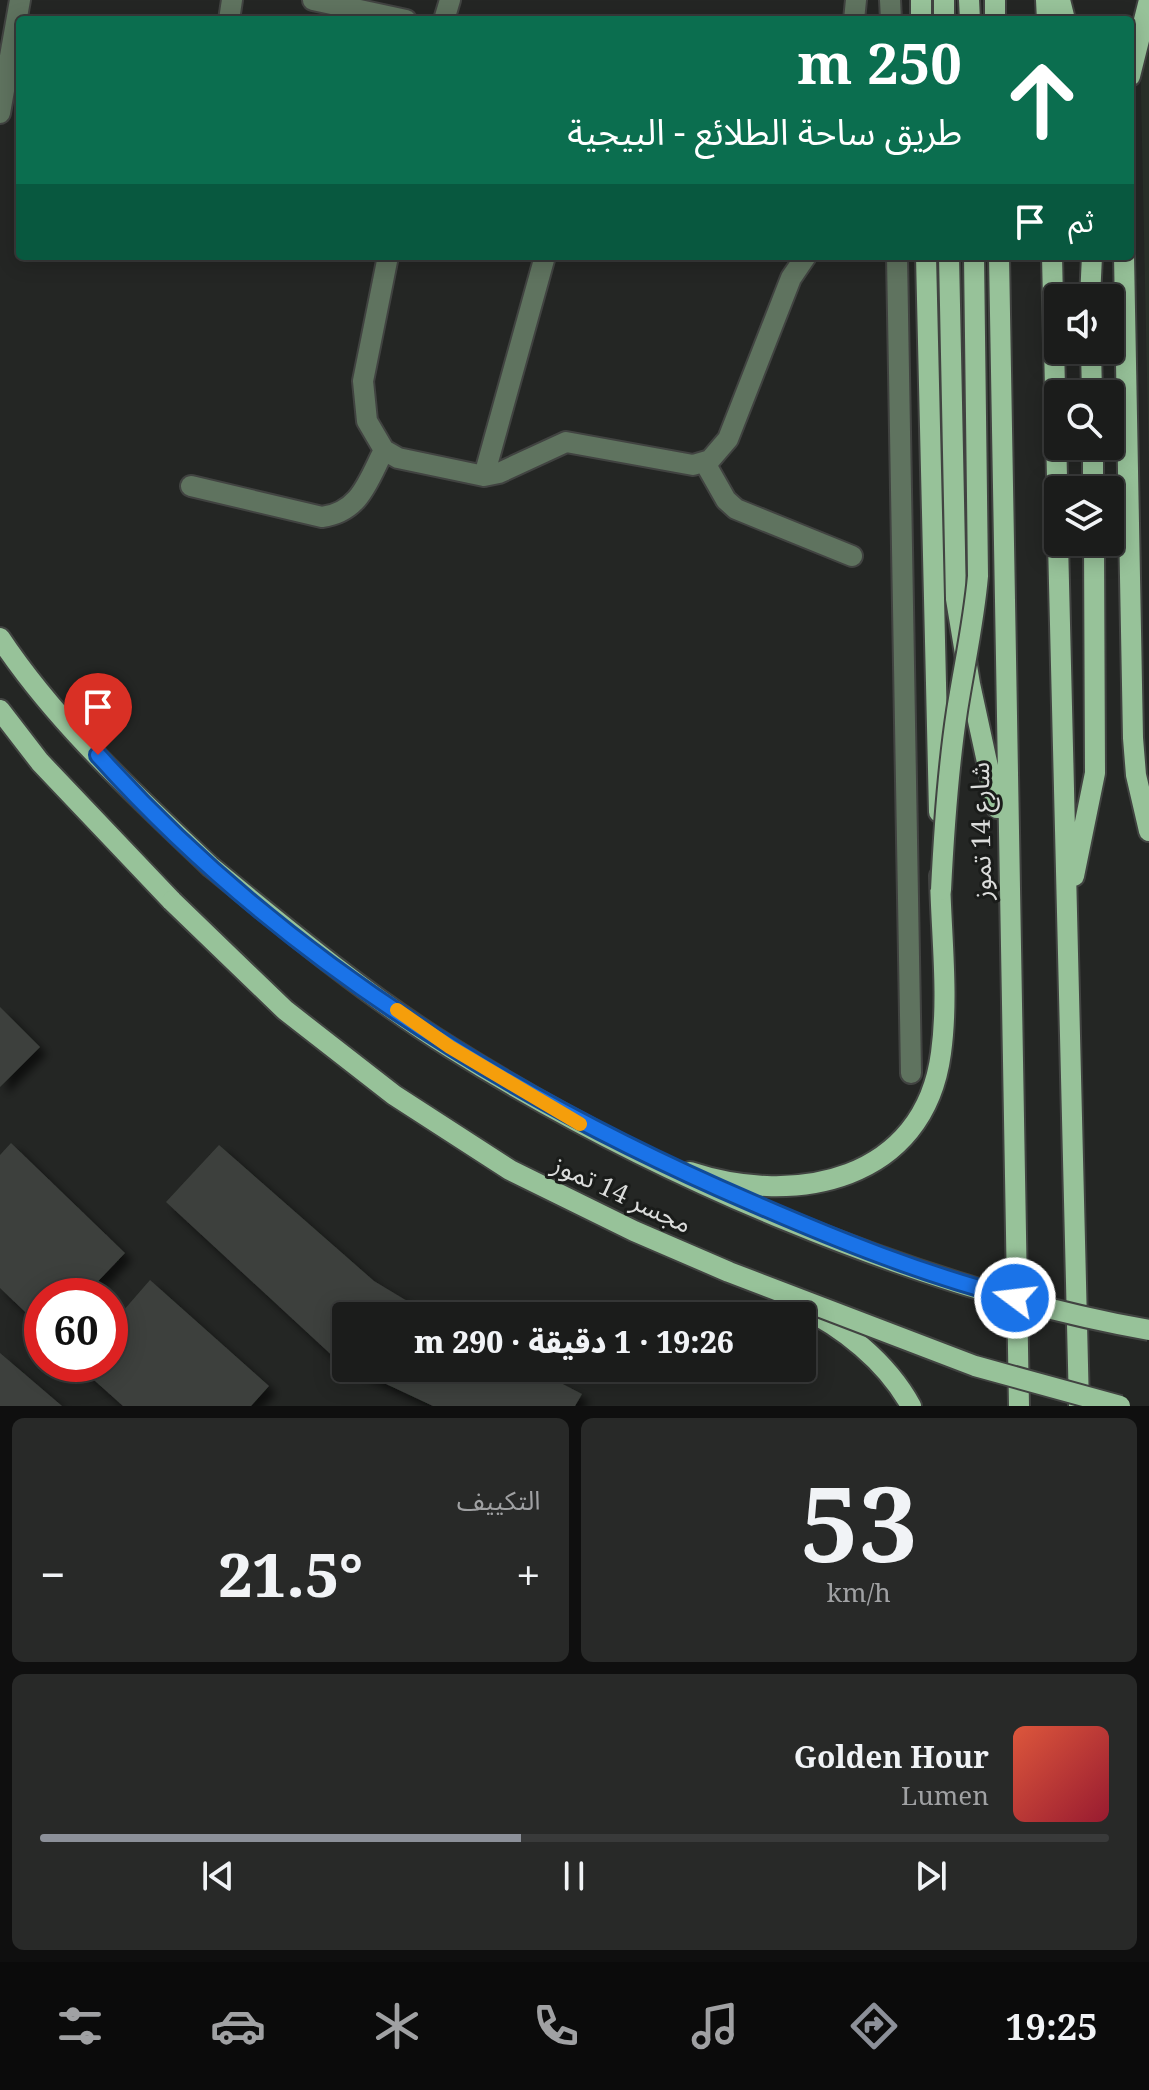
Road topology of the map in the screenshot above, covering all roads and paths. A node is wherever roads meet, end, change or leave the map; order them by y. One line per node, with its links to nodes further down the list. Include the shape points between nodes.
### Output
1 (313, 0): 3 (street)
2 (1149, 0): 5 (main road)
3 (387, 16)
4 (16, 23): 6 (street)
5 (1134, 60)
6 (0, 113)
7 (387, 260): 19 (street, via 363,381 367,421)
8 (544, 260): 21 (street)
9 (803, 260): 20 (street, via 791,278 728,439)
10 (897, 260): 33 (street)
11 (926, 260): 31 (main road, bridge)
12 (949, 260): 30 (main road, via 960,632)
13 (974, 260): 31 (main road, bridge, via 978,576 957,709)
14 (999, 260): 30 (main road, شارع 14 تموز)
15 (1052, 260): 22 (main road)
16 (1092, 260): 18 (main road)
17 (1124, 260): 29 (main road, via 1133,738)
18 (1091, 284)
19 (384, 450): 21 (street, via 398,458); 23 (street, via 356,504 339,515 322,517)
20 (705, 463): 21 (street, via 566,442); 24 (street, via 736,509)
21 (484, 476)
22 (1057, 476)
23 (191, 486)
24 (852, 556)
25 (1058, 556): 32 (main road)
26 (1094, 556): 32 (main road, via 1097,739 1089,816 1071,896)
27 (0, 638): 34 (main road, مجسر 14 تموز, bridge, via 21,670 117,776 210,866 326,961 450,1047)
28 (0, 710): 35 (main road, مجسر 14 تموز, bridge, via 40,762 172,901 285,1010 394,1095 510,1170)
29 (1149, 831)
30 (1008, 869): 38 (main road, شارع 14 تموز)
31 (941, 890): 34 (main road, bridge, via 941,1055 929,1098 893,1150 848,1175 798,1186 735,1182)
32 (1068, 948): 39 (main road)
33 (911, 1073)
34 (657, 1162): 36 (main road, مجسر 14 تموز, bridge, via 849,1245 987,1291)
35 (729, 1272): 37 (main road, bridge, via 814,1313 855,1341 882,1366); 40 (main road, مجسر 14 تموز, bridge, via 975,1366)
36 (1149, 1330)
37 (911, 1406)
38 (1019, 1406)
39 (1079, 1406)
40 (1120, 1406)

